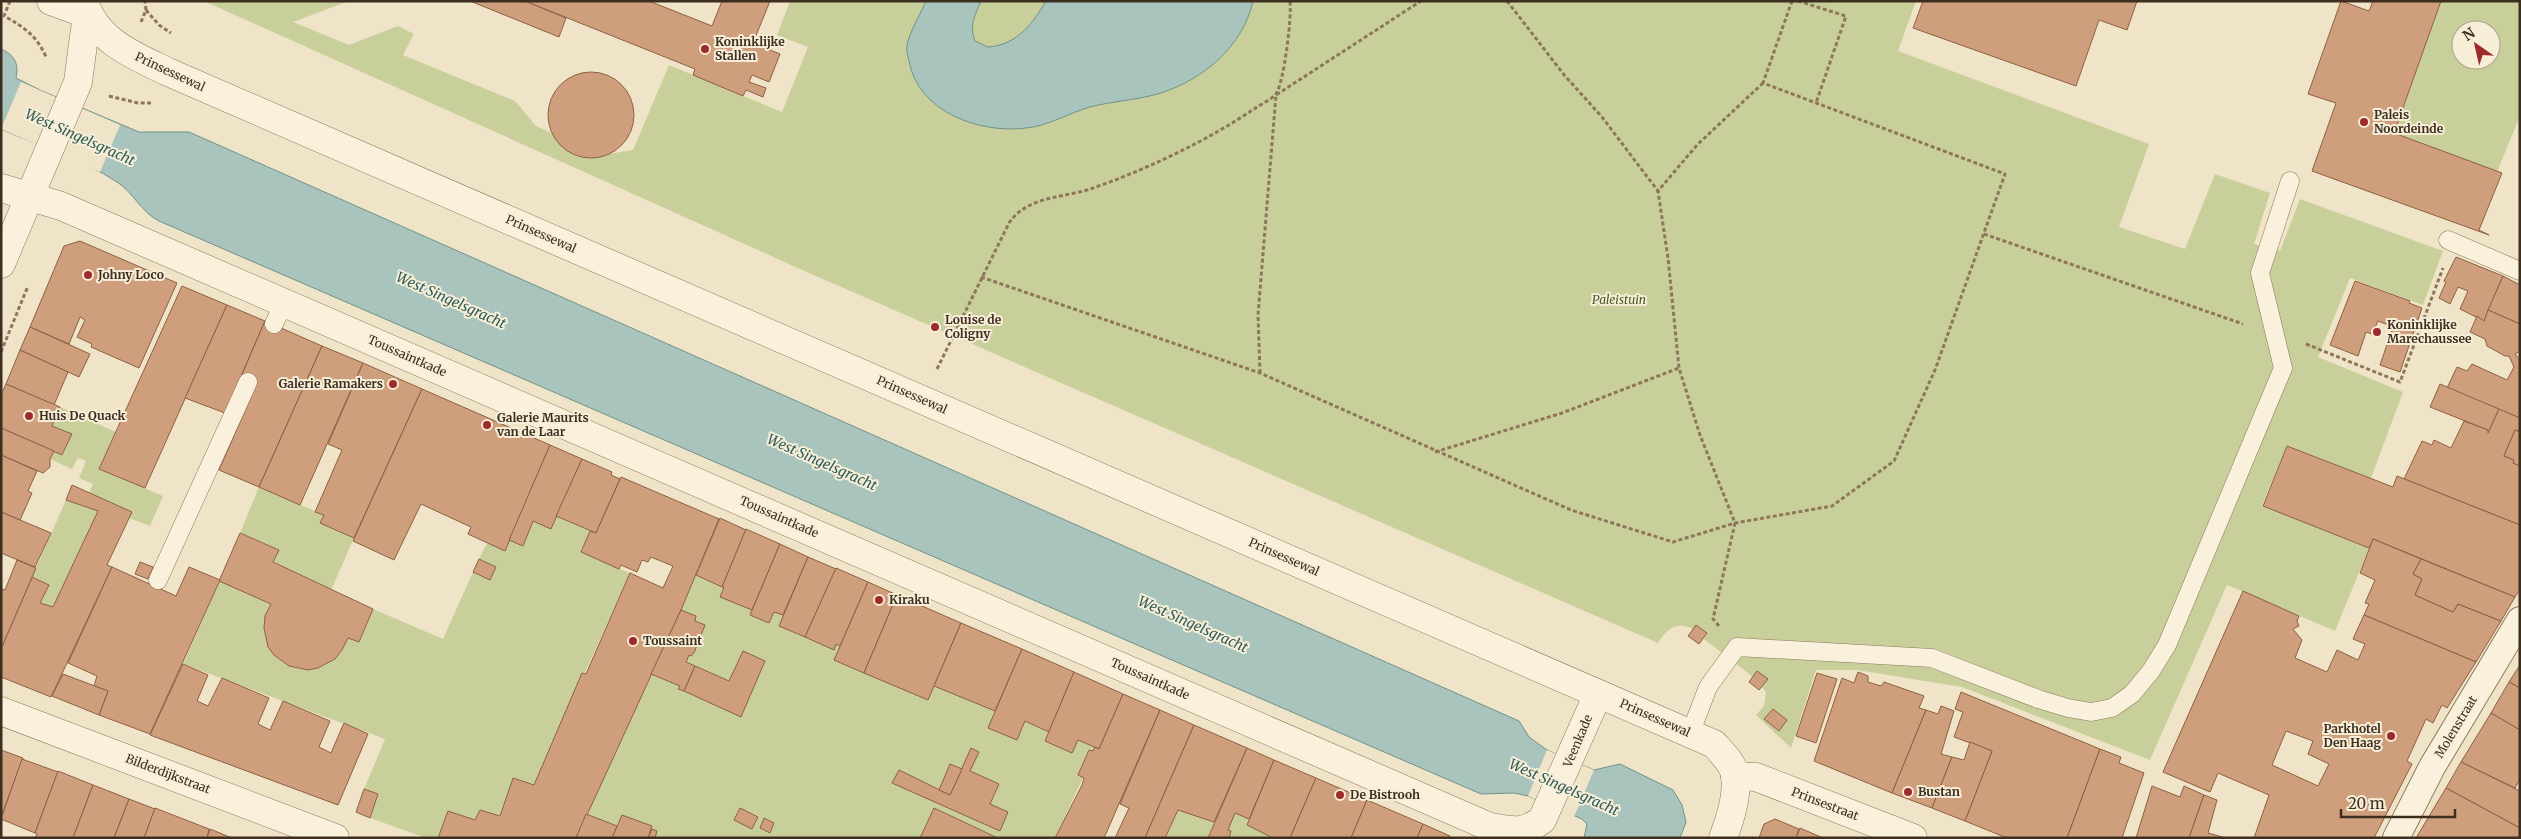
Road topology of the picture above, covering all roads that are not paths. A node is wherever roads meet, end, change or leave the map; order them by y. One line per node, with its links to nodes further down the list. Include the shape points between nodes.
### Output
1 (51, 1): 2 (street)
2 (86, 8): 5 (street, via 78,82); 12 (street, Prinsessewal, via 96,28 107,38 168,72)
3 (2290, 181): 14 (lane, via 2260,273 2283,368 2167,645 2132,694 2112,708 2091,712 2068,708 1932,658 1737,647 1708,687)
4 (1, 188): 5 (street, Toussaintkade)
5 (29, 196): 7 (street); 16 (street, Toussaintkade, via 62,206 279,313 1490,827)
6 (2450, 241): 8 (lane)
7 (1, 264)
8 (2518, 265)
9 (248, 382): 10 (lane)
10 (158, 580)
11 (2520, 620): 20 (street, Molenstraat, via 2432,767)
12 (1598, 694): 14 (street, Prinsessewal); 16 (street, Veenkade, via 1550,806)
13 (1, 711): 17 (street, Bilderdijkstraat)
14 (1690, 734): 15 (street, Prinsessewal, via 1714,744)
15 (1736, 776): 18 (street); 19 (street, Prinsestraat, via 1756,777)
16 (1531, 834)
17 (335, 838)
18 (1724, 838)
19 (1913, 838)
20 (2396, 838)

